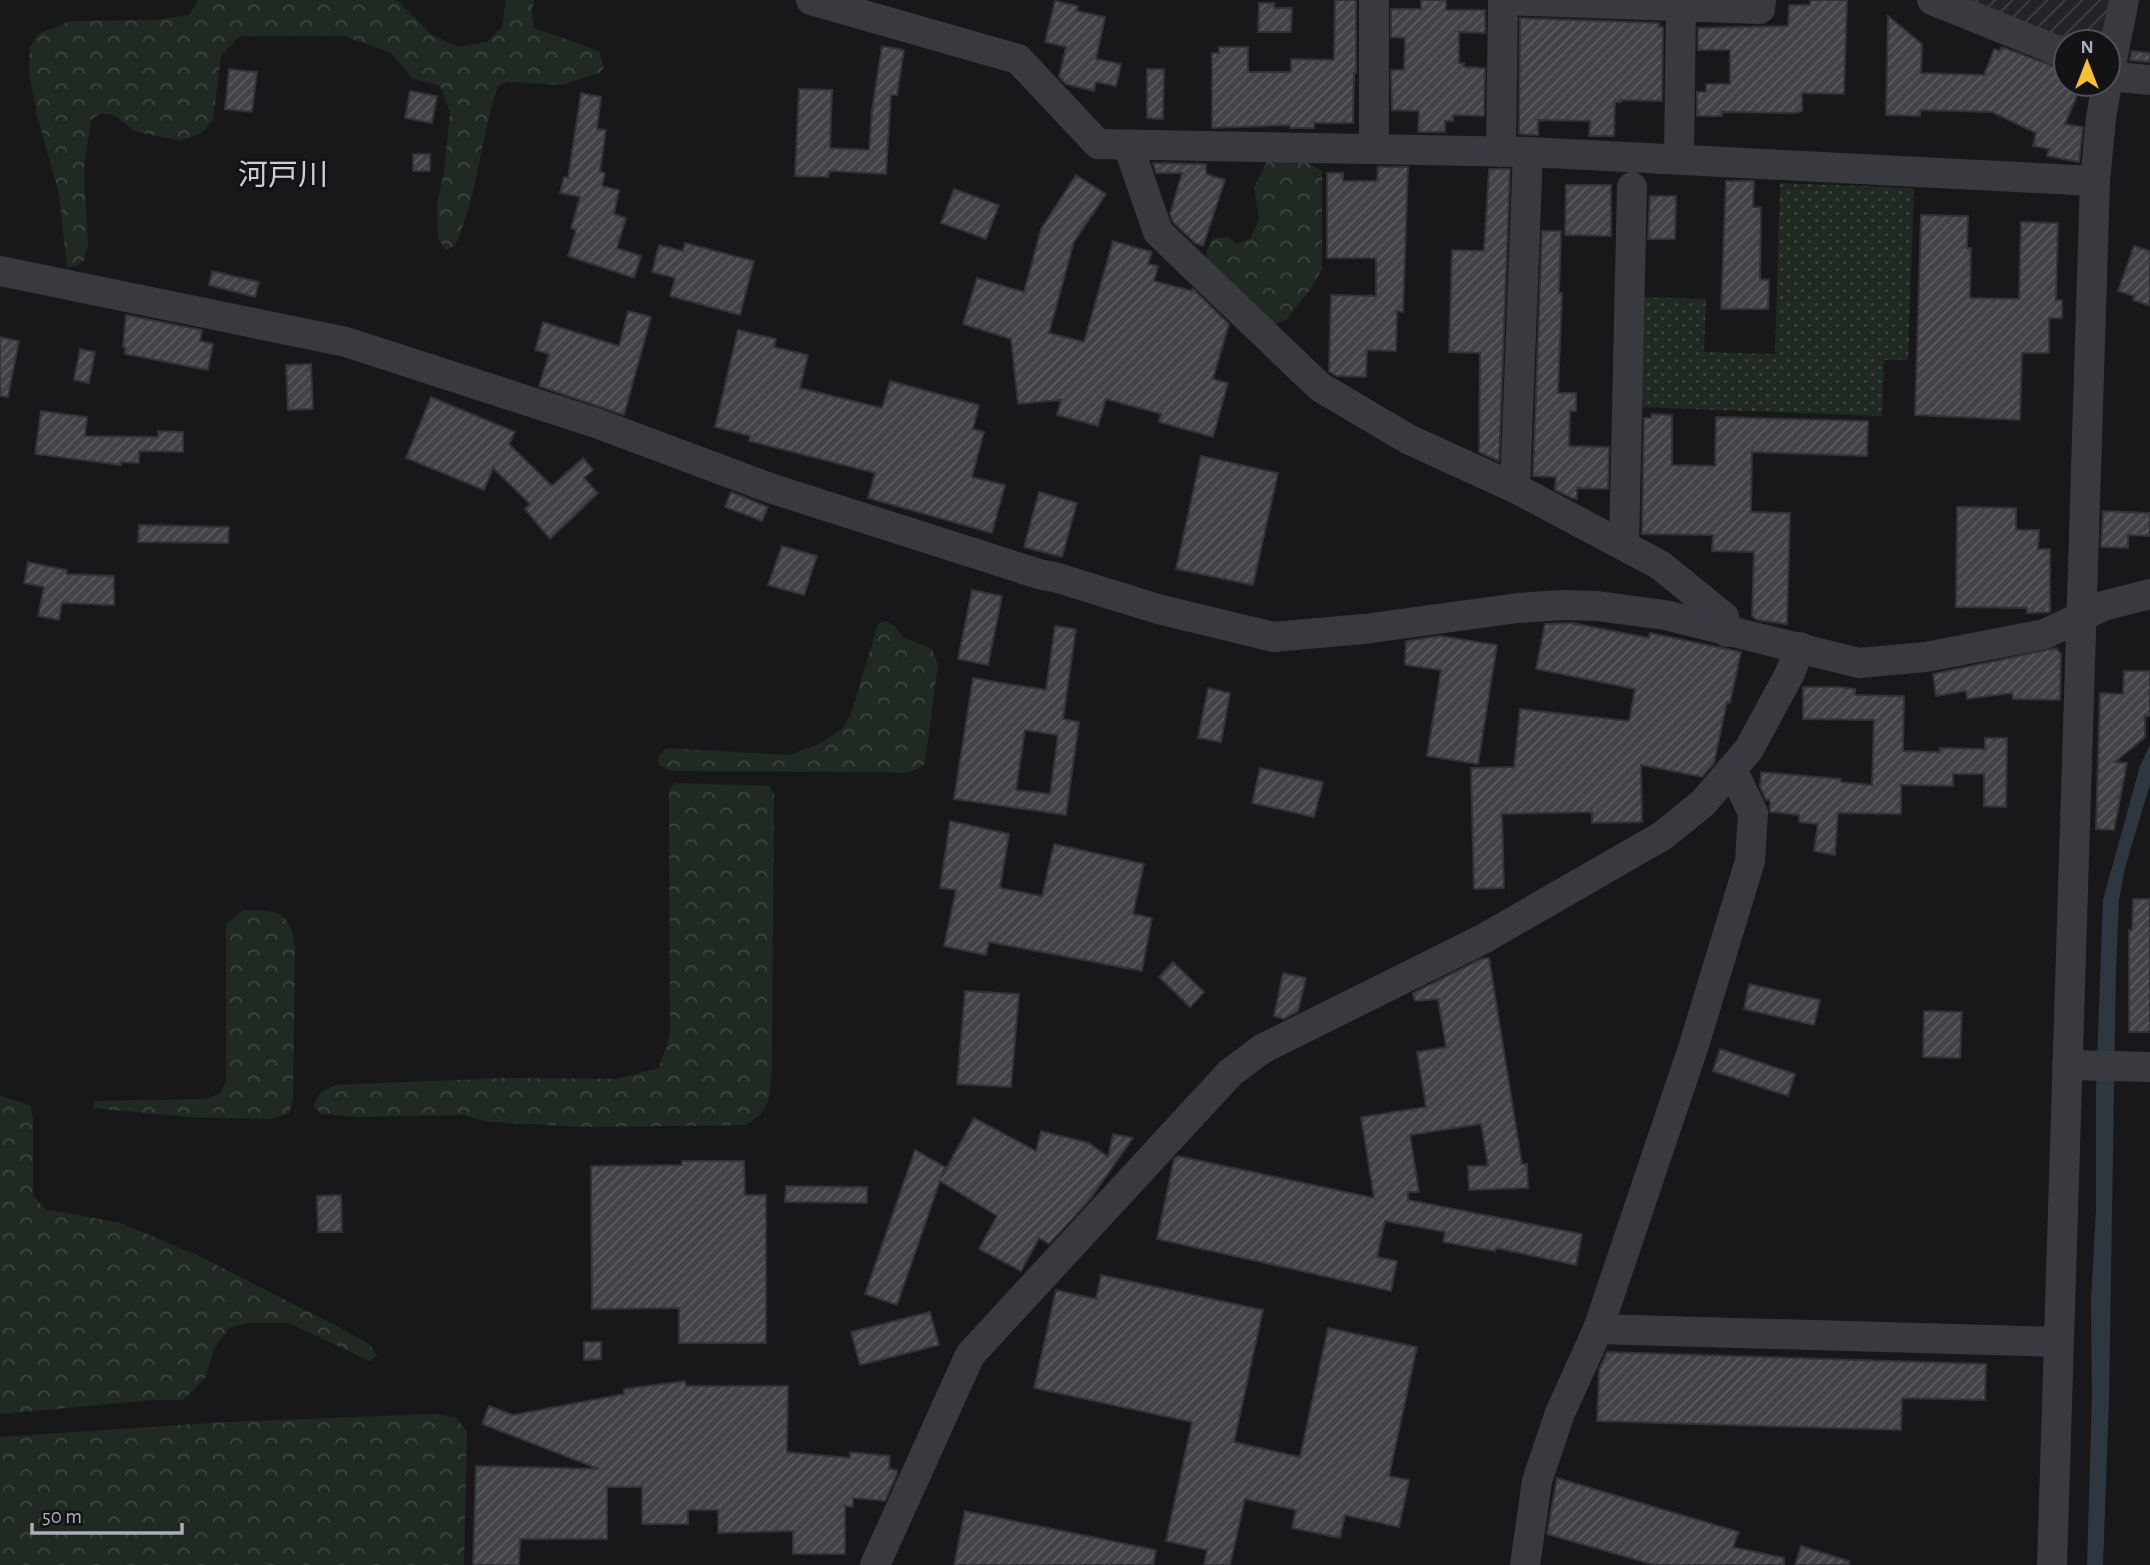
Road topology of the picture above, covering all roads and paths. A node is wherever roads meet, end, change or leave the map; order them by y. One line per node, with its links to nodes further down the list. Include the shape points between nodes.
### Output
1 (811, 0): 14 (street, via 1018,59 1098,144)
2 (1374, 0): 15 (street)
3 (1504, 0): 7 (street); 16 (street)
4 (1761, 0): 8 (street, via 1760,9)
5 (1932, 0): 10 (street)
6 (2124, 0): 9 (street)
7 (1578, 1): 8 (street)
8 (1681, 4): 17 (street)
9 (2118, 28)
10 (2052, 48)
11 (2122, 79): 12 (street)
12 (2150, 80)
13 (2105, 98): 18 (street)
14 (1128, 145): 15 (street); 21 (street, via 1158,233 1321,387 1408,439)
15 (1374, 149): 16 (street)
16 (1515, 152): 17 (street); 21 (street)
17 (1679, 158): 18 (street)
18 (2095, 181): 24 (street)
19 (1632, 187): 22 (street)
20 (0, 271): 25 (street, via 346,342 596,424 773,489 1014,566 1273,637 1563,605 1665,615)
21 (1515, 488): 22 (street)
22 (1624, 545): 25 (street, via 1660,565 1724,617)
23 (2150, 594): 24 (street)
24 (2080, 616): 26 (street, via 2045,634 1892,661 1859,663); 28 (street)
25 (1727, 632): 26 (street)
26 (1800, 647): 27 (street, via 1749,749)
27 (1732, 769): 30 (street, via 1753,813 1750,861 1694,1045); 32 (street, via 1703,803 1662,836 1483,939 1262,1049 1230,1073 970,1355)
28 (2078, 1065): 29 (street); 31 (street)
29 (2139, 1066)
30 (1598, 1329): 31 (street); 33 (street, via 1560,1413 1537,1481)
31 (2058, 1342): 34 (street)
32 (875, 1565)
33 (1525, 1565)
34 (2052, 1565)

